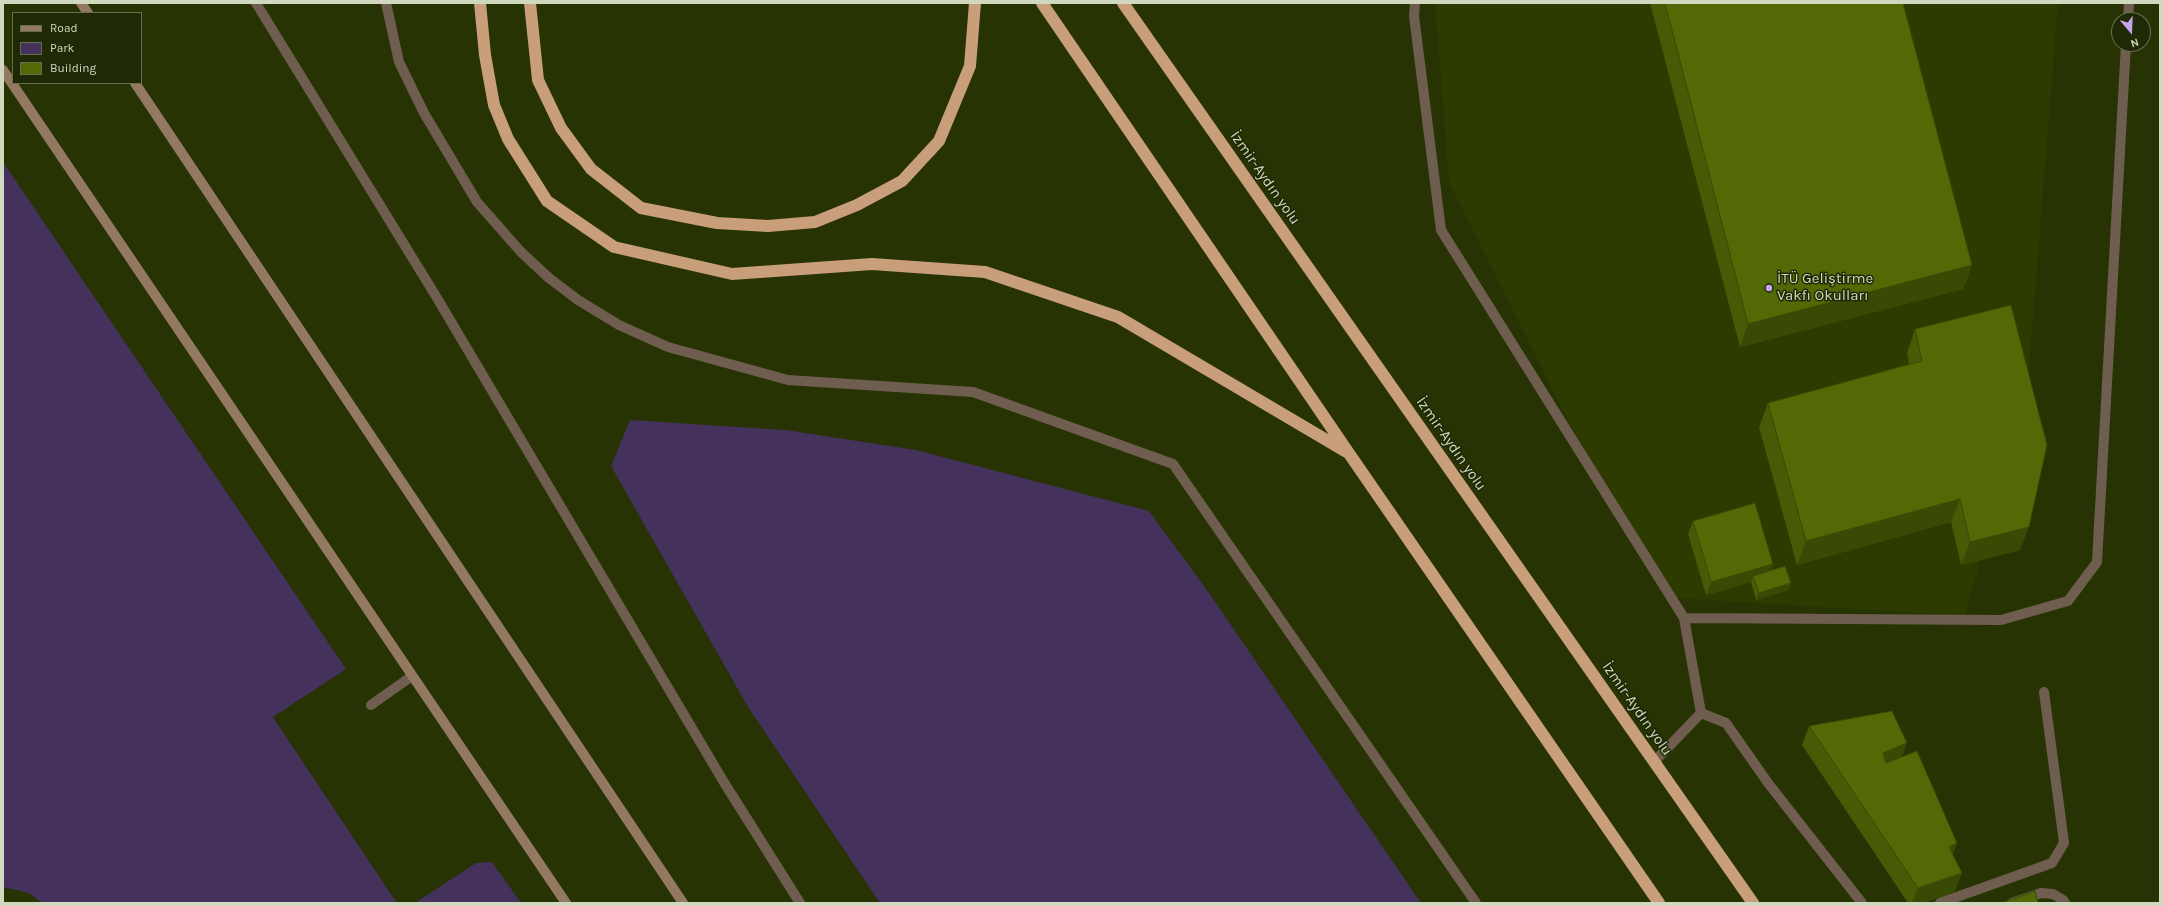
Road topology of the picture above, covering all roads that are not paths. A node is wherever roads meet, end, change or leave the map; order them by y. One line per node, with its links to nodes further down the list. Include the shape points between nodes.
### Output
1 (81, 3): 10 (street)
2 (256, 3): 25 (lane, via 441,304 725,784)
3 (386, 3): 26 (lane, via 399,62 424,113 477,202 548,278 607,318 668,347 788,380 973,392 1173,464)
4 (480, 3): 16 (highway, via 485,55 494,105 508,139 547,201 614,247 732,274 872,264 986,272 1118,317)
5 (530, 3): 6 (highway, via 538,80 561,128 591,169 641,208 717,223 768,226 815,222 857,205 902,181 939,141 970,66)
6 (975, 3)
7 (1042, 3): 16 (highway)
8 (1123, 3): 22 (highway, İzmir-Aydın yolu)
9 (1415, 3): 17 (lane, via 1414,16 1441,230)
10 (87, 12)
11 (2126, 52): 17 (lane, via 2097,562 2068,601 2001,620)
12 (3, 70): 13 (street)
13 (12, 83)
14 (12, 84): 18 (street)
15 (136, 84): 24 (street)
16 (1348, 452): 27 (highway)
17 (1684, 618): 21 (lane)
18 (412, 676): 20 (lane); 23 (street)
19 (2044, 692): 30 (lane, via 2064,842 2052,863)
20 (371, 705)
21 (1701, 713): 22 (lane); 29 (lane, via 1726,723 1768,783)
22 (1654, 762): 28 (highway, İzmir-Aydın yolu)
23 (566, 903)
24 (683, 903)
25 (800, 903)
26 (1476, 903)
27 (1658, 903)
28 (1753, 903)
29 (1862, 903)
30 (1940, 903)
31 (2012, 903): 32 (lane, via 2041,893 2053,894)
32 (2065, 903)

